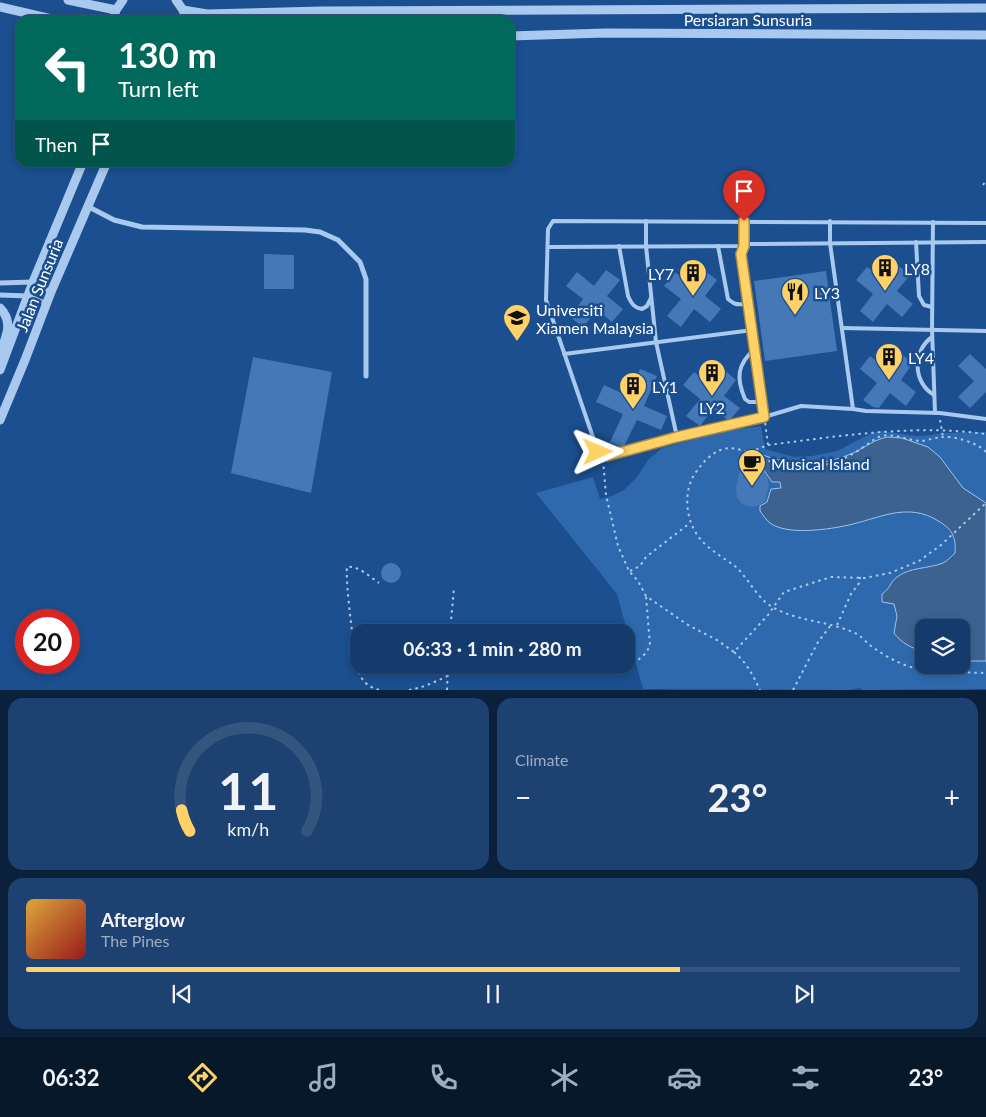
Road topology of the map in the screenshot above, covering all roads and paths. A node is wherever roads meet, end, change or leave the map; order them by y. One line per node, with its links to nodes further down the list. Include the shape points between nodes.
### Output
1 (68, 0): 6 (street)
2 (123, 0): 6 (street)
3 (176, 0): 7 (street)
4 (0, 7): 8 (street)
5 (986, 8): 7 (street, Persiaran Sunsuria, via 322,10 207,14)
6 (116, 10): 9 (street)
7 (183, 10): 10 (street)
8 (34, 15)
9 (115, 15)
10 (184, 15)
11 (986, 35): 12 (street, Persiaran Sunsuria)
12 (515, 36)
13 (81, 167): 32 (street, Jalan Sunsuria)
14 (106, 167): 17 (street, Jalan Sunsuria)
15 (986, 182): 16 (path)
16 (983, 185)
17 (89, 207): 34 (street, Jalan Sunsuria); 52 (street, via 114,220 142,227 305,230 338,240 360,262 366,279)
18 (646, 221): 19 (lane); 28 (lane); 31 (lane, via 553,221 548,229)
19 (744, 221): 20 (lane); 30 (lane)
20 (830, 221): 21 (lane); 26 (lane)
21 (933, 222): 22 (lane); 24 (lane)
22 (986, 222)
23 (916, 242): 24 (lane); 26 (lane); 40 (lane, via 919,296 924,304)
24 (932, 242): 25 (lane); 40 (lane)
25 (986, 242)
26 (830, 243): 30 (lane); 42 (lane)
27 (619, 246): 28 (lane); 31 (lane); 37 (lane, via 631,302 642,309)
28 (646, 246): 29 (lane); 37 (lane)
29 (718, 246): 30 (lane); 38 (lane, via 728,299 733,304 744,304)
30 (744, 246): 38 (lane, via 741,254)
31 (548, 247): 50 (lane, via 546,300)
32 (32, 282): 33 (street); 34 (street); 36 (street, Jalan Sunsuria)
33 (0, 284)
34 (51, 292): 39 (street, Jalan Sunsuria)
35 (0, 294): 36 (street)
36 (28, 296): 39 (street); 51 (street, Jalan Sunsuria)
37 (651, 298): 47 (lane)
38 (748, 299): 44 (lane)
39 (47, 304): 59 (street, Jalan Sunsuria)
40 (932, 307): 43 (lane)
41 (0, 308): 49 (street, via 9,324)
42 (842, 328): 43 (lane); 55 (lane)
43 (932, 329): 45 (lane); 46 (lane)
44 (752, 330): 47 (lane); 48 (lane)
45 (986, 331)
46 (932, 337): 53 (lane); 53 (lane, via 919,350 917,365 923,383)
47 (656, 342): 50 (lane); 62 (lane)
48 (755, 349): 54 (lane); 54 (lane, via 743,361 739,373 745,399)
49 (0, 353)
50 (564, 354): 67 (lane, via 598,452)
51 (0, 370)
52 (366, 376)
53 (934, 395): 56 (lane)
54 (762, 402): 57 (lane)
55 (853, 409): 56 (lane); 57 (lane, via 802,406)
56 (937, 413): 58 (lane); 60 (path)
57 (764, 417): 62 (lane); 64 (path)
58 (986, 419)
59 (0, 420)
60 (941, 432): 61 (path); 63 (path); 64 (path, via 857,434)
61 (986, 434)
62 (677, 437): 67 (lane)
63 (942, 437): 65 (path, via 921,441 888,435 826,464 794,466 773,462); 66 (path, via 968,441)
64 (768, 445): 65 (path)
65 (750, 452): 69 (path, via 731,447 723,450 696,473 688,493)
66 (986, 452)
67 (602, 455): 70 (path, via 606,495 618,546)
68 (986, 503): 71 (path, via 919,561 890,573)
69 (690, 523): 70 (path, via 646,556 640,566); 75 (path, via 698,537 736,567)
70 (629, 571): 74 (path)
71 (860, 577): 75 (path, via 831,577 788,590); 78 (path)
72 (380, 583): 85 (path, via 357,568 347,568 355,658 361,677 370,687)
73 (454, 588): 76 (path)
74 (646, 596): 79 (path); 80 (path, via 650,645 647,653)
75 (772, 607): 77 (path, via 797,618); 79 (path)
76 (451, 624)
77 (832, 625): 78 (path); 89 (path, via 818,642)
78 (837, 625): 81 (path, via 909,667)
79 (734, 652): 88 (path, via 751,672)
80 (635, 660)
81 (986, 673)
82 (447, 674): 84 (path)
83 (454, 674): 84 (path)
84 (446, 678): 86 (path); 87 (path)
85 (379, 690)
86 (409, 690)
87 (447, 690)
88 (760, 690)
89 (793, 690)

